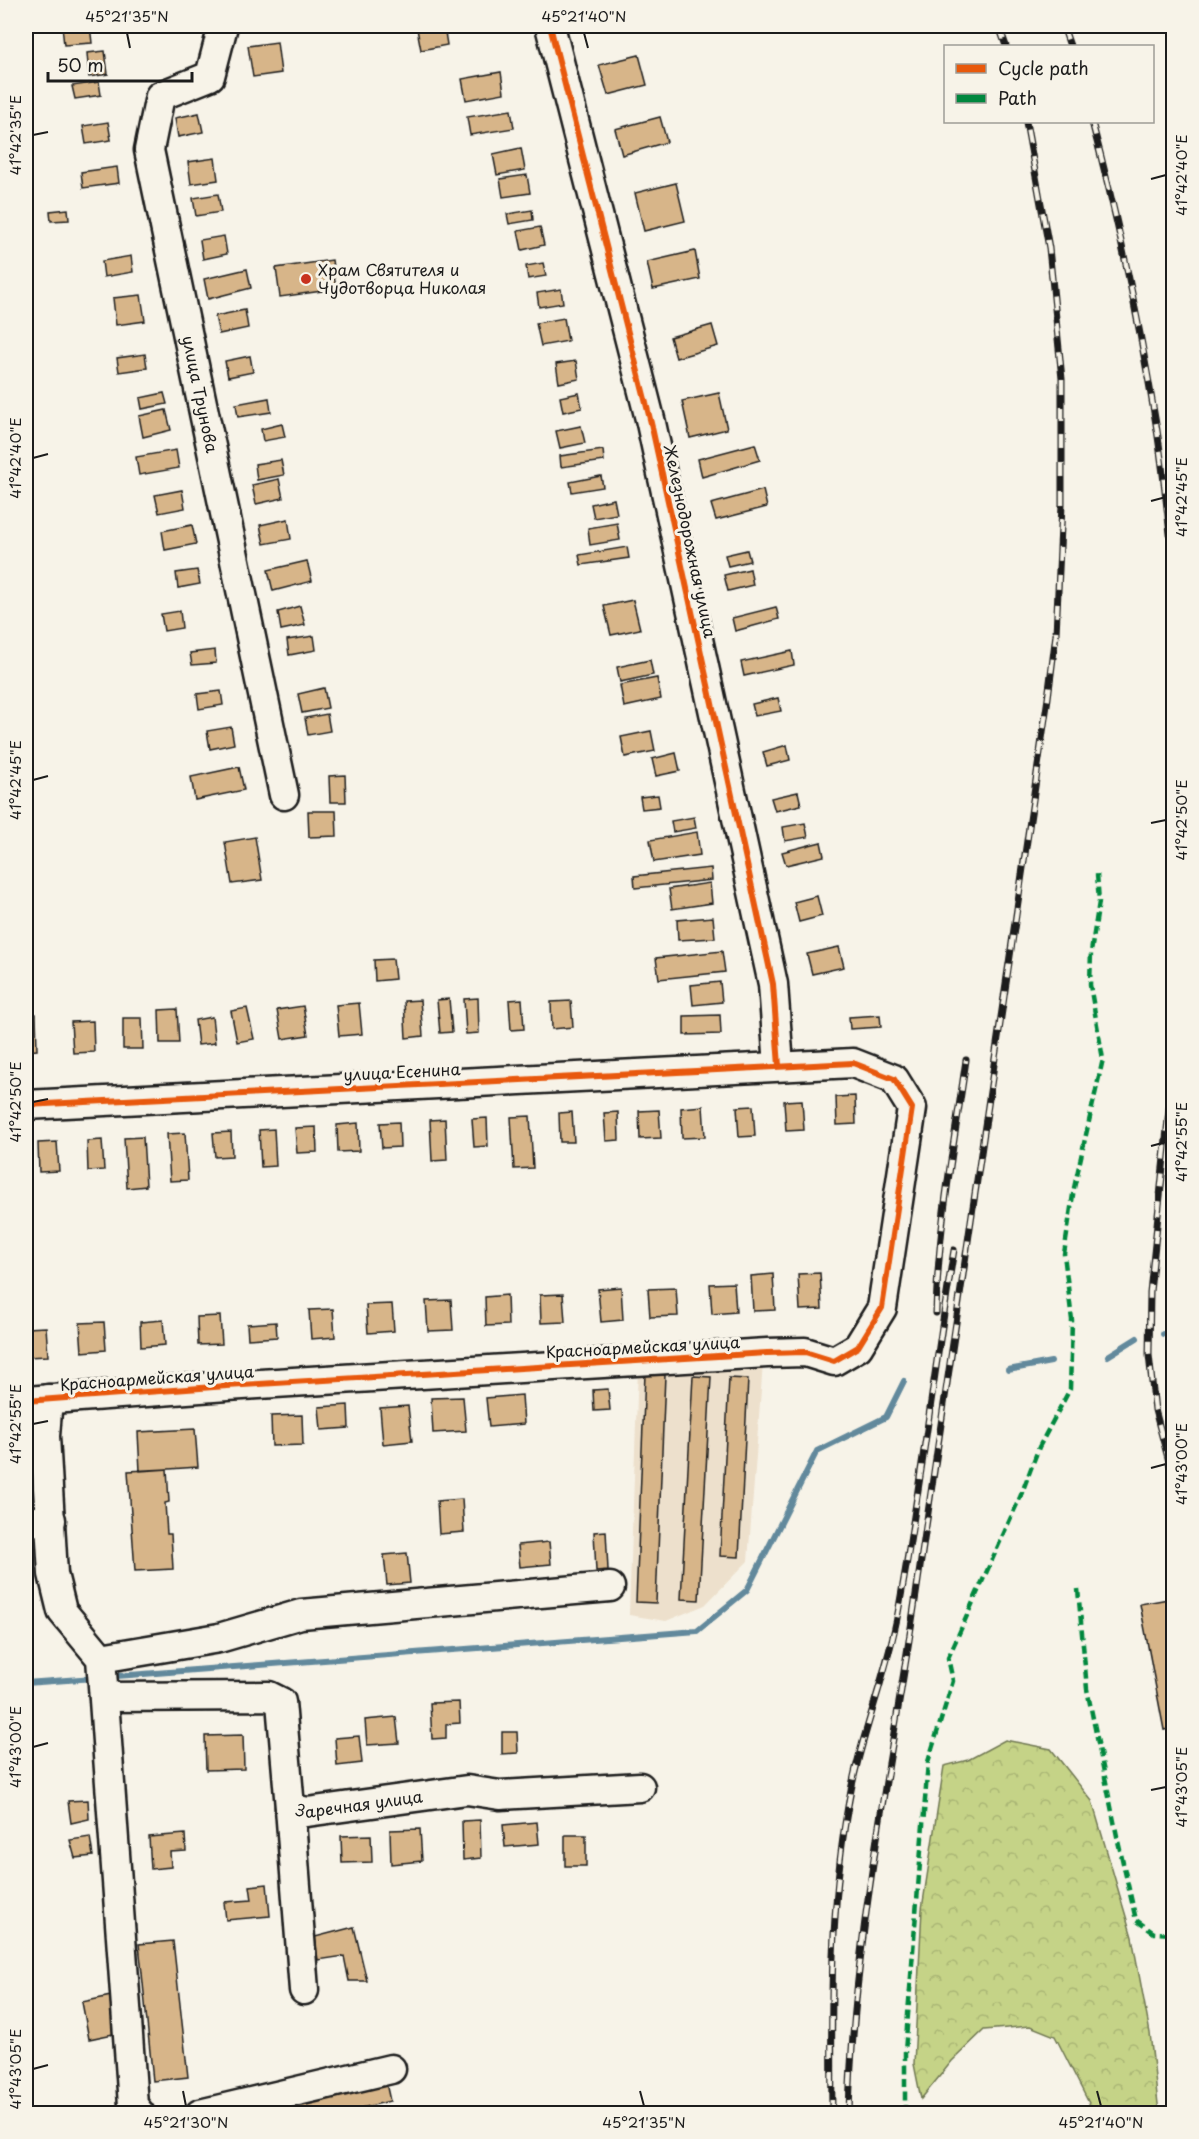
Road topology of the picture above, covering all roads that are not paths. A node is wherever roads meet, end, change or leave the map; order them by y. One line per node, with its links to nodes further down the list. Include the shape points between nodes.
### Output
1 (223, 26): 3 (street, улица Трунова, via 210,76 160,96 149,150)
2 (550, 26): 4 (street, Железнодорожная улица, via 651,423 773,984)
3 (284, 795)
4 (779, 1066): 5 (street, улица Есенина); 6 (street, Красноармейская улица, via 853,1063 894,1079 912,1107 882,1308 858,1347 834,1360 805,1352 768,1353)
5 (26, 1105)
6 (37, 1400): 7 (street, via 45,1436)
7 (38, 1521): 9 (street, via 62,1611)
8 (610, 1587): 9 (street, via 301,1614 219,1638)
9 (101, 1658): 10 (street)
10 (105, 1697): 12 (street, Заречная улица, via 269,1696 281,1702); 15 (street, via 133,2105)
11 (640, 1787): 12 (street, Заречная улица, via 501,1795 467,1790 308,1812)
12 (290, 1808): 13 (street)
13 (304, 1990)
14 (391, 2068): 16 (street)
15 (140, 2114)
16 (200, 2114)

